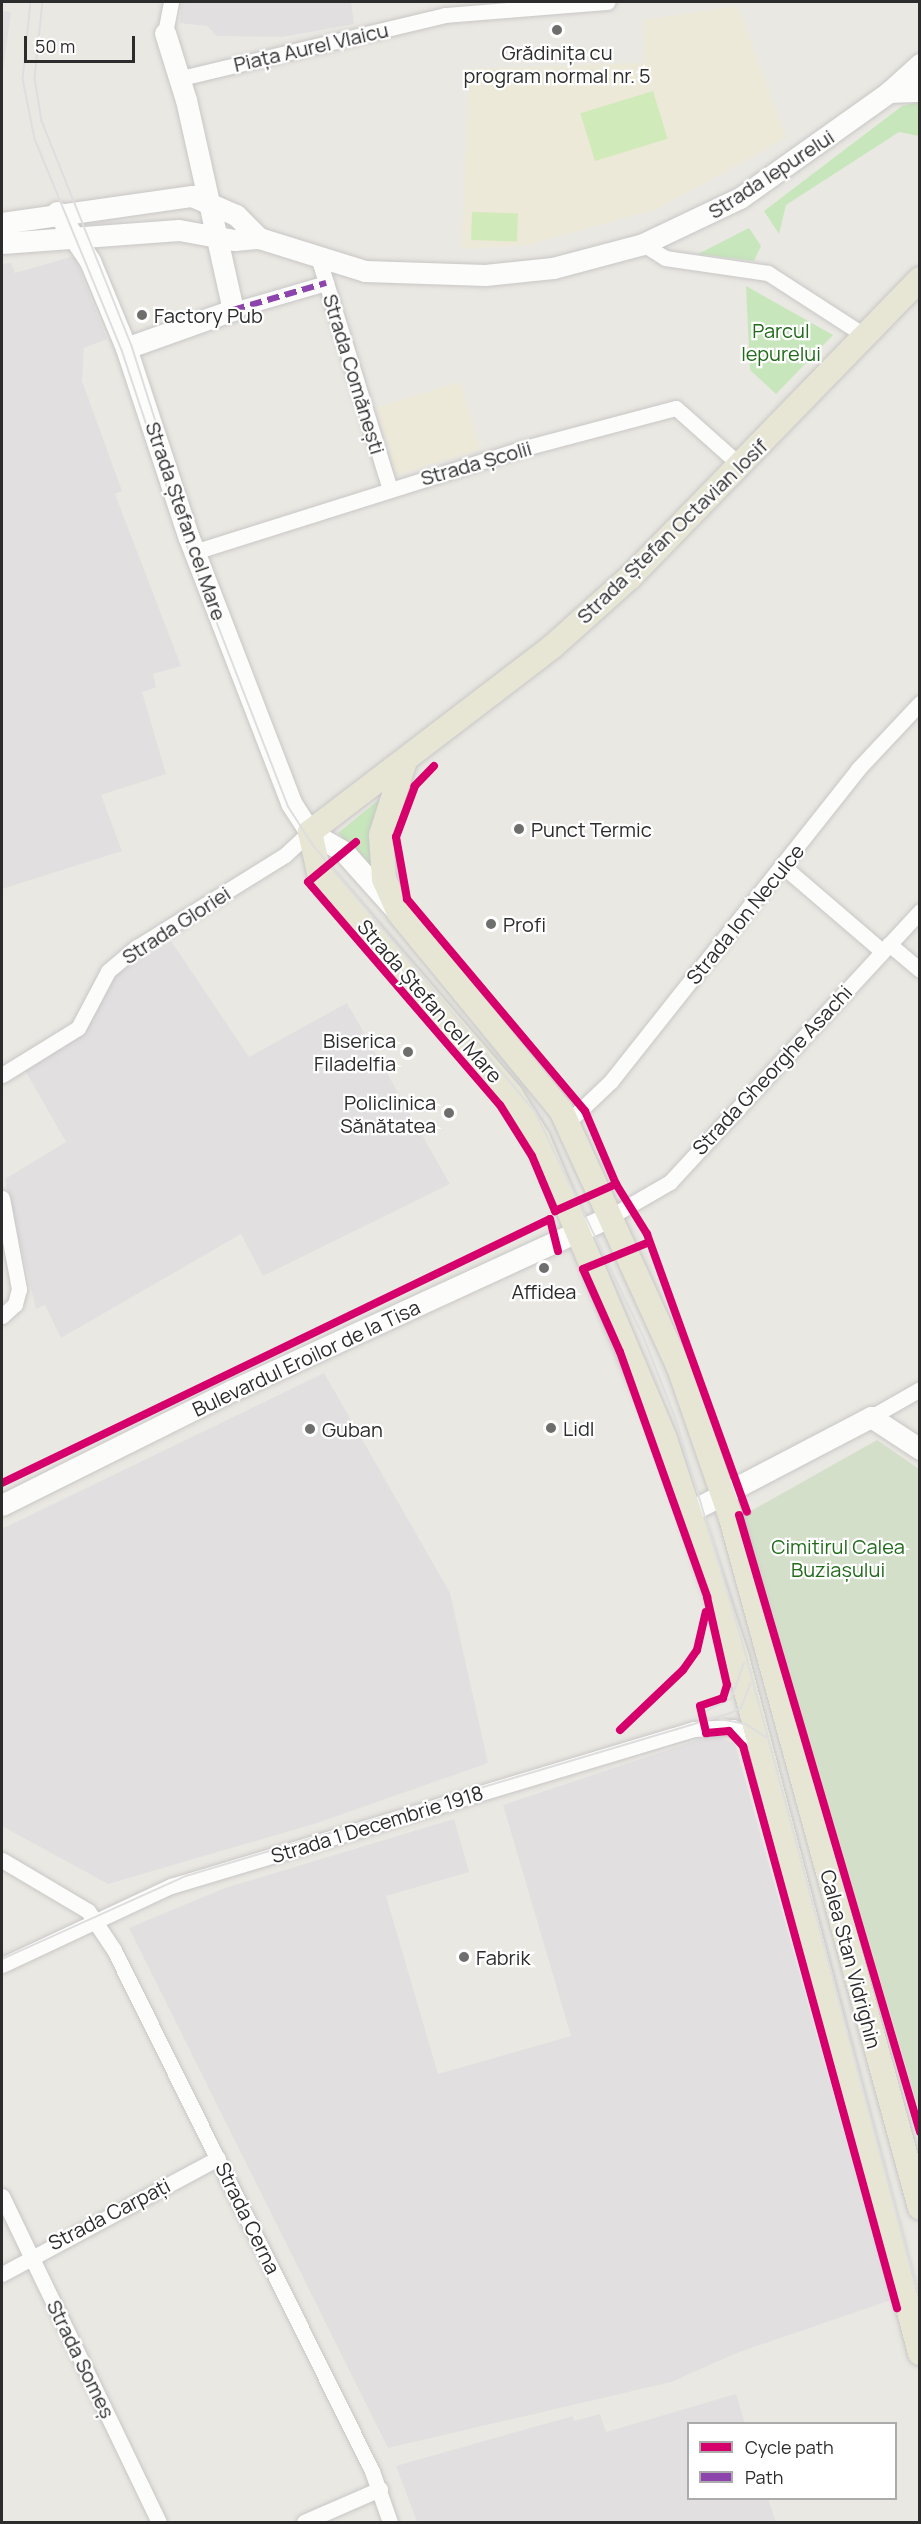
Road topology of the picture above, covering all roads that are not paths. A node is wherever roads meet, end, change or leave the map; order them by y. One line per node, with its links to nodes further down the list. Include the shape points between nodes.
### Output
1 (171, 2): 4 (street)
2 (607, 2): 3 (street, Piața Aurel Vlaicu)
3 (446, 8): 6 (street, Piața Aurel Vlaicu)
4 (165, 33): 6 (street)
5 (920, 64): 8 (street, Strada Iepurelui)
6 (177, 79): 9 (street)
7 (920, 91): 8 (street)
8 (889, 92): 17 (street, Strada Iepurelui, via 740,198)
9 (210, 205): 10 (street, Strada Iepurelui, via 177,197); 12 (street); 14 (street); 15 (street, Strada Iepurelui, via 236,215)
10 (57, 212): 11 (street, Strada Iepurelui); 13 (street, Strada Ștefan cel Mare)
11 (2, 223)
12 (179, 230): 13 (street, Strada Iepurelui); 14 (street, Strada Iepurelui)
13 (75, 237): 16 (street, Strada Iepurelui); 23 (street, Strada Ștefan cel Mare)
14 (216, 237): 15 (street, Strada Iepurelui); 21 (street)
15 (259, 238): 18 (street, Strada Iepurelui)
16 (2, 243)
17 (643, 244): 18 (street, Strada Iepurelui, via 553,268 484,275 365,272); 22 (street, via 665,258 768,273)
18 (319, 260): 20 (street, Strada Comănești)
19 (920, 279): 22 (main road, Strada Ștefan Octavian Iosif)
20 (326, 282): 21 (street); 25 (street, Strada Comănești)
21 (233, 310): 23 (street)
22 (864, 335): 24 (main road, Strada Ștefan Octavian Iosif)
23 (126, 348): 26 (street, Strada Ștefan cel Mare)
24 (741, 466): 25 (street, Strada Școlii, via 676,408); 28 (main road, Strada Ștefan Octavian Iosif, via 552,647)
25 (390, 489): 26 (street, Strada Școlii)
26 (194, 552): 29 (street, Strada Ștefan cel Mare, via 281,780)
27 (920, 703): 30 (street, Strada Ion Neculce, via 858,769)
28 (405, 761): 29 (main road, Strada Ștefan Octavian Iosif); 32 (main road, via 385,814 380,845 384,879)
29 (310, 832): 32 (street, Strada Ștefan cel Mare, via 344,852); 35 (street, Strada Gloriei, via 285,855 113,966 78,1028); 39 (main road, Strada Ștefan cel Mare, via 319,873 525,1116)
30 (784, 867): 33 (street); 36 (street, Strada Ion Neculce, via 611,1081)
31 (920, 911): 33 (street, Strada Gheorghe Asachi)
32 (399, 912): 36 (main road, Strada Ștefan cel Mare)
33 (886, 948): 34 (street); 38 (street, Strada Gheorghe Asachi, via 670,1182)
34 (920, 970)
35 (2, 1075)
36 (568, 1122): 38 (main road, Strada Ștefan cel Mare)
37 (2, 1198): 40 (street, via 18,1288 15,1304)
38 (613, 1215): 39 (street, Bulevardul Eroilor de la Tisa); 44 (main road, Strada Ștefan cel Mare, via 678,1365)
39 (578, 1229): 45 (street, Bulevardul Eroilor de la Tisa); 46 (main road, Strada Ștefan cel Mare)
40 (2, 1316)
41 (920, 1389): 42 (street)
42 (871, 1417): 43 (street); 44 (street)
43 (920, 1449)
44 (722, 1493): 46 (street); 47 (main road, Strada Ștefan cel Mare)
45 (2, 1505)
46 (691, 1511): 48 (main road, Strada Ștefan cel Mare, via 737,1657)
47 (782, 1710): 54 (main road, Calea Stan Vidrighin)
48 (757, 1745): 50 (street, Strada 1 Decembrie 1918, via 733,1727 694,1729 202,1876); 57 (main road, Calea Stan Vidrighin)
49 (2, 1860): 50 (street)
50 (95, 1918): 51 (street, Strada 1 Decembrie 1918); 52 (street, Strada Cerna)
51 (2, 1965)
52 (218, 2158): 55 (street, Strada Carpați); 58 (street, Strada Cerna)
53 (2, 2196): 55 (street, Strada Someș)
54 (920, 2208)
55 (30, 2255): 56 (street, Strada Carpați); 59 (street, Strada Someș)
56 (2, 2274)
57 (920, 2353)
58 (380, 2489): 60 (street); 61 (street, Strada Cerna)
59 (159, 2523)
60 (304, 2523)
61 (390, 2523)

